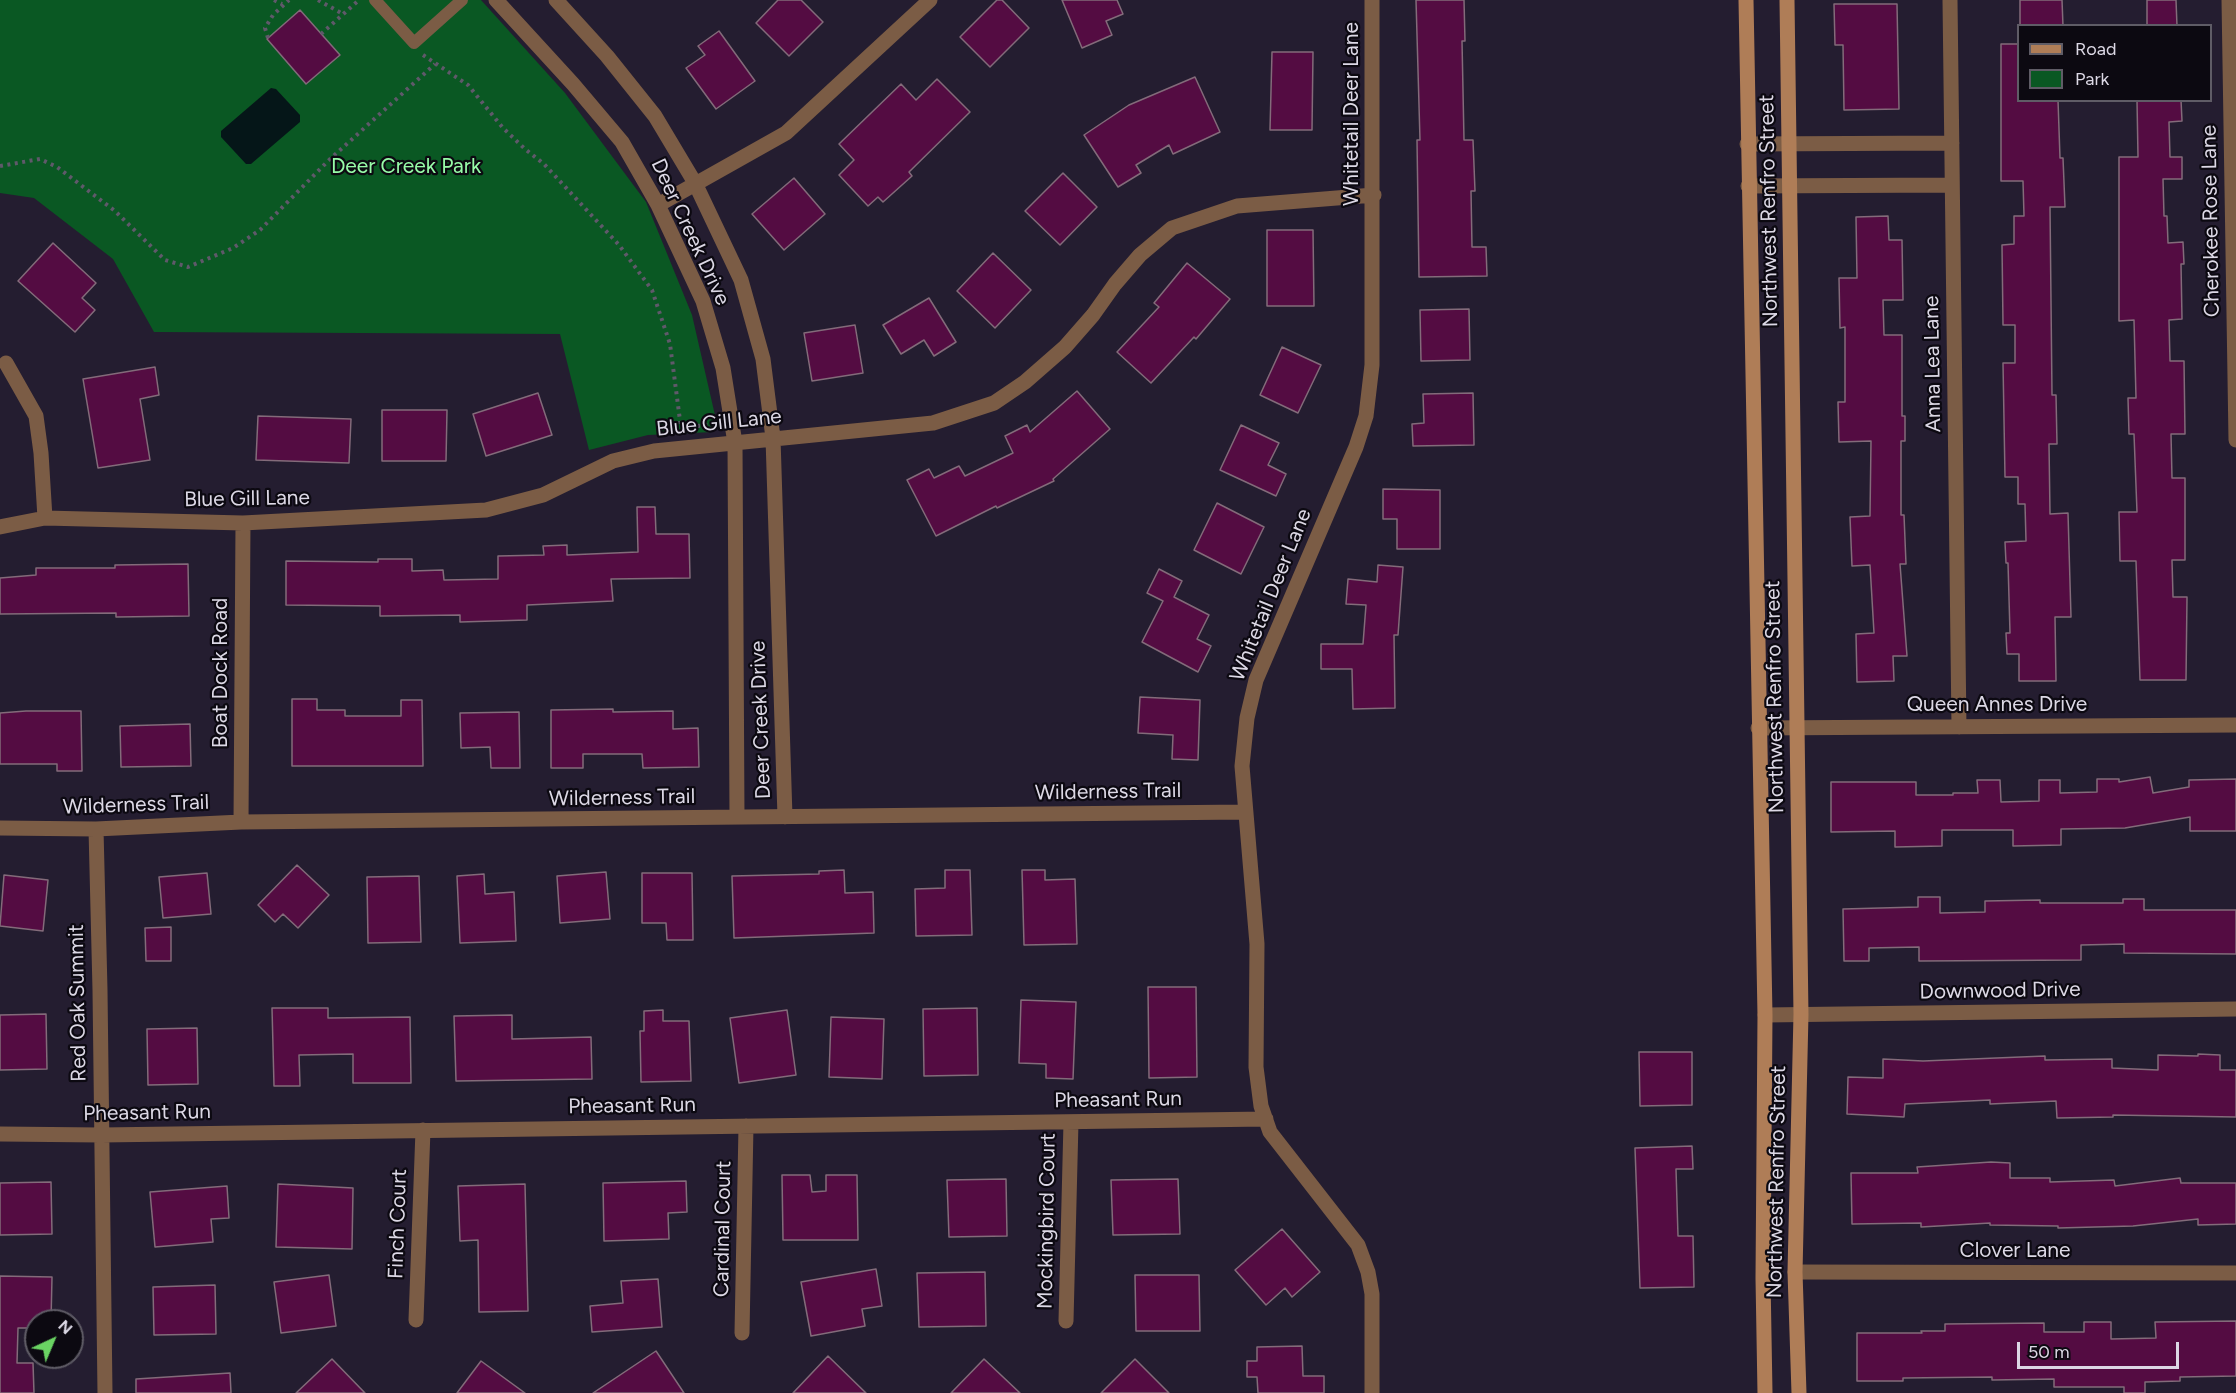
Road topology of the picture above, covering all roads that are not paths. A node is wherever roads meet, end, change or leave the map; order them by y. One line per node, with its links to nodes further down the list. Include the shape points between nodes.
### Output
1 (375, 0): 2 (lane, via 414,43)
2 (462, 0)
3 (496, 0): 19 (street, Deer Creek Drive, via 622,142)
4 (556, 0): 14 (street, Deer Creek Drive, via 655,116)
5 (930, 0): 14 (street, via 786,133)
6 (1372, 0): 18 (street, Whitetail Deer Lane)
7 (1746, 0): 13 (main road, Northwest Renfro Street)
8 (1787, 0): 11 (main road, Northwest Renfro Street)
9 (1950, 0): 12 (street, Anna Lea Lane)
10 (2229, 0): 22 (street, Cherokee Rose Lane)
11 (1789, 143): 12 (street); 13 (street); 17 (main road, Northwest Renfro Street)
12 (1952, 143): 15 (street, Anna Lea Lane)
13 (1747, 144): 16 (main road, Northwest Renfro Street)
14 (694, 183): 19 (street); 21 (street, Deer Creek Drive, via 741,280 763,359)
15 (1952, 185): 17 (street); 28 (street, Anna Lea Lane)
16 (1748, 186): 17 (street); 29 (main road, Northwest Renfro Street)
17 (1790, 187): 30 (main road, Northwest Renfro Street)
18 (1374, 195): 21 (street, Blue Gill Lane, via 1237,206 1172,228 1140,255 1065,347 994,403 933,423); 31 (street, Whitetail Deer Lane, via 1372,365 1366,417 1256,680 1242,766)
19 (658, 205): 23 (street, Deer Creek Drive, via 703,301 723,368)
20 (6, 363): 24 (street, via 36,417)
21 (773, 438): 23 (street, Blue Gill Lane); 33 (street, Deer Creek Drive)
22 (2236, 439)
23 (735, 443): 25 (street, Blue Gill Lane, via 654,451 613,461 543,495 486,510); 32 (street, Deer Creek Drive)
24 (45, 518): 25 (street, Blue Gill Lane); 26 (street, Blue Gill Lane)
25 (243, 523): 34 (street, Boat Dock Road)
26 (0, 527)
27 (2236, 725): 28 (street, Queen Annes Drive)
28 (1959, 727): 30 (street, Queen Annes Drive)
29 (1758, 728): 30 (street, Queen Annes Drive); 39 (main road, Northwest Renfro Street)
30 (1797, 728): 38 (main road, Northwest Renfro Street)
31 (1245, 812): 33 (street, Wilderness Trail); 40 (street, Whitetail Deer Lane, via 1257,944 1256,1067)
32 (737, 817): 33 (street, Wilderness Trail); 34 (street, Wilderness Trail)
33 (785, 817)
34 (241, 822): 36 (street, Wilderness Trail)
35 (0, 828): 36 (street, Wilderness Trail)
36 (96, 829): 45 (street, Red Oak Summit)
37 (2236, 1008): 38 (street, Downwood Drive)
38 (1801, 1014): 39 (street, Downwood Drive); 46 (main road, Northwest Renfro Street)
39 (1765, 1015): 53 (main road, Northwest Renfro Street)
40 (1266, 1119): 41 (street, Pheasant Run); 52 (street, Whitetail Deer Lane, via 1270,1132 1358,1245 1372,1294)
41 (1071, 1122): 42 (street, Pheasant Run); 49 (street, Mockingbird Court)
42 (746, 1126): 43 (street, Pheasant Run); 50 (street, Cardinal Court)
43 (423, 1130): 45 (street, Pheasant Run); 48 (street, Finch Court)
44 (0, 1134): 45 (street, Pheasant Run)
45 (101, 1135): 51 (street, Red Oak Summit)
46 (1795, 1272): 47 (street, Clover Lane); 54 (main road, Northwest Renfro Street)
47 (2236, 1273)
48 (416, 1320)
49 (1066, 1321)
50 (742, 1333)
51 (105, 1393)
52 (1372, 1393)
53 (1765, 1393)
54 (1799, 1393)

